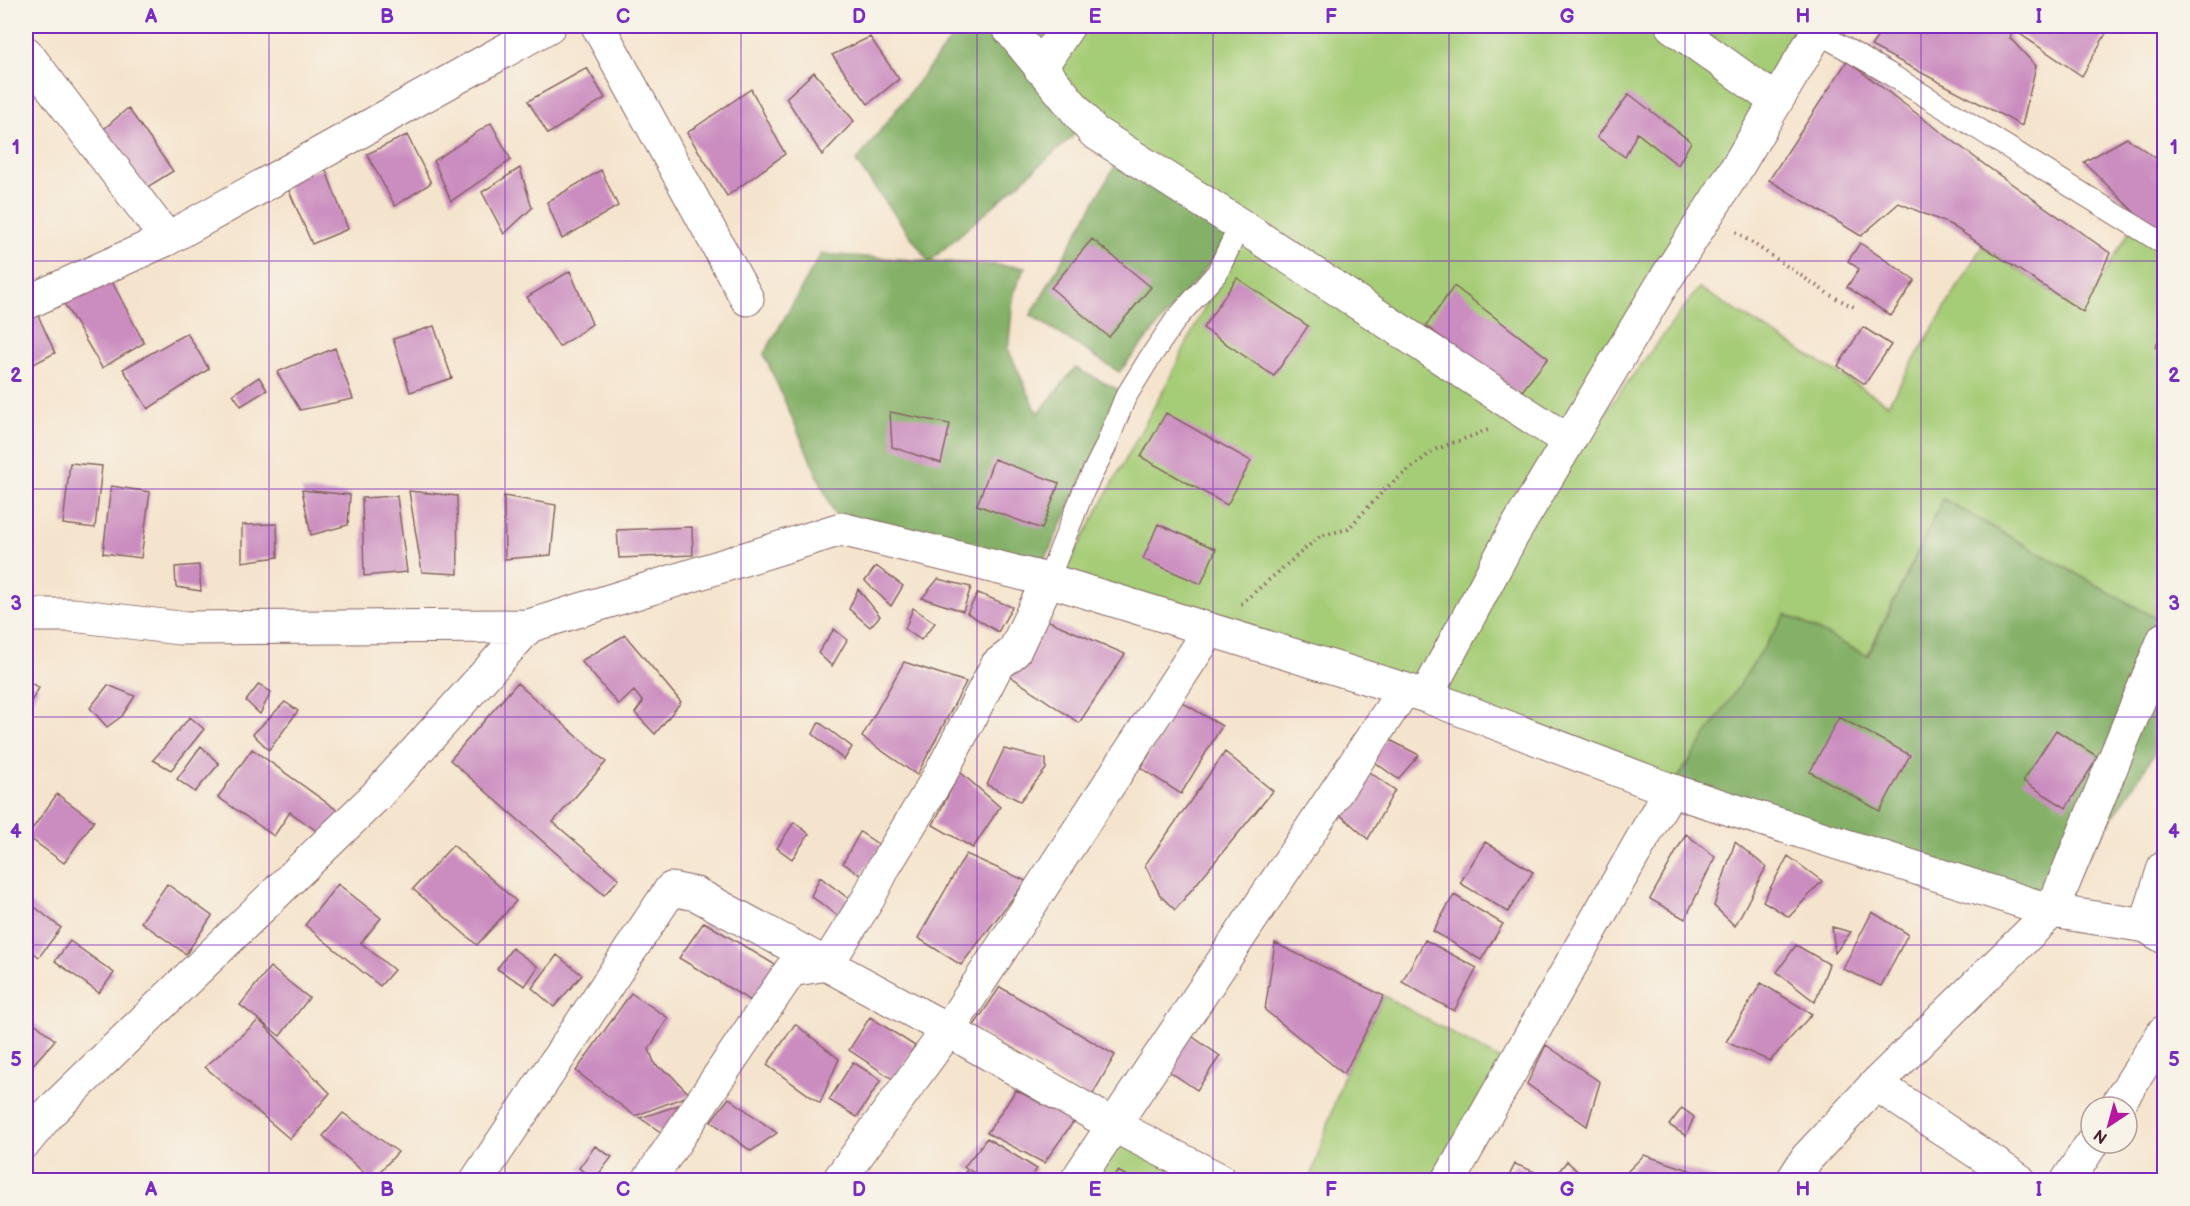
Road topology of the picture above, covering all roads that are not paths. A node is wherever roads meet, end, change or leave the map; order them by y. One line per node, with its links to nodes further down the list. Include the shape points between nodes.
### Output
1 (549, 26): 11 (street)
2 (598, 26): 13 (street)
3 (1007, 26): 8 (street)
4 (1068, 26): 8 (street)
5 (1672, 26): 9 (street)
6 (1819, 29): 9 (street); 12 (lane)
7 (26, 53): 11 (street)
8 (1040, 68): 10 (street, via 1094,132)
9 (1776, 101): 15 (street)
10 (1240, 225): 15 (street); 16 (lane, via 1217,273 1178,318 1125,398)
11 (167, 239): 14 (street)
12 (2164, 244)
13 (747, 299)
14 (26, 303)
15 (1568, 441): 21 (street)
16 (1048, 580): 18 (street, via 841,529); 19 (street); 26 (street, via 1014,652 997,665 941,772)
17 (26, 615): 18 (street, via 73,615 179,628)
18 (529, 626): 32 (street, via 376,796 49,1113)
19 (1210, 630): 21 (street); 27 (street)
20 (2164, 639): 24 (street)
21 (1415, 693): 22 (street); 31 (street)
22 (1670, 790): 24 (street); 39 (street)
23 (2164, 867): 25 (street)
24 (2052, 911): 25 (street); 29 (street)
25 (2155, 931)
26 (827, 964): 27 (street); 34 (street, via 696,894 671,889); 35 (street, via 791,970)
27 (948, 1029): 31 (street); 36 (street)
28 (2164, 1032): 30 (street)
29 (1876, 1084): 40 (street, via 1807,1158); 41 (street)
30 (2124, 1095)
31 (1113, 1125): 37 (street); 38 (street)
32 (26, 1142)
33 (2084, 1155): 42 (street)
34 (477, 1180)
35 (650, 1180)
36 (839, 1180)
37 (1077, 1180)
38 (1220, 1180)
39 (1449, 1180)
40 (1793, 1180)
41 (2019, 1180)
42 (2068, 1180)

